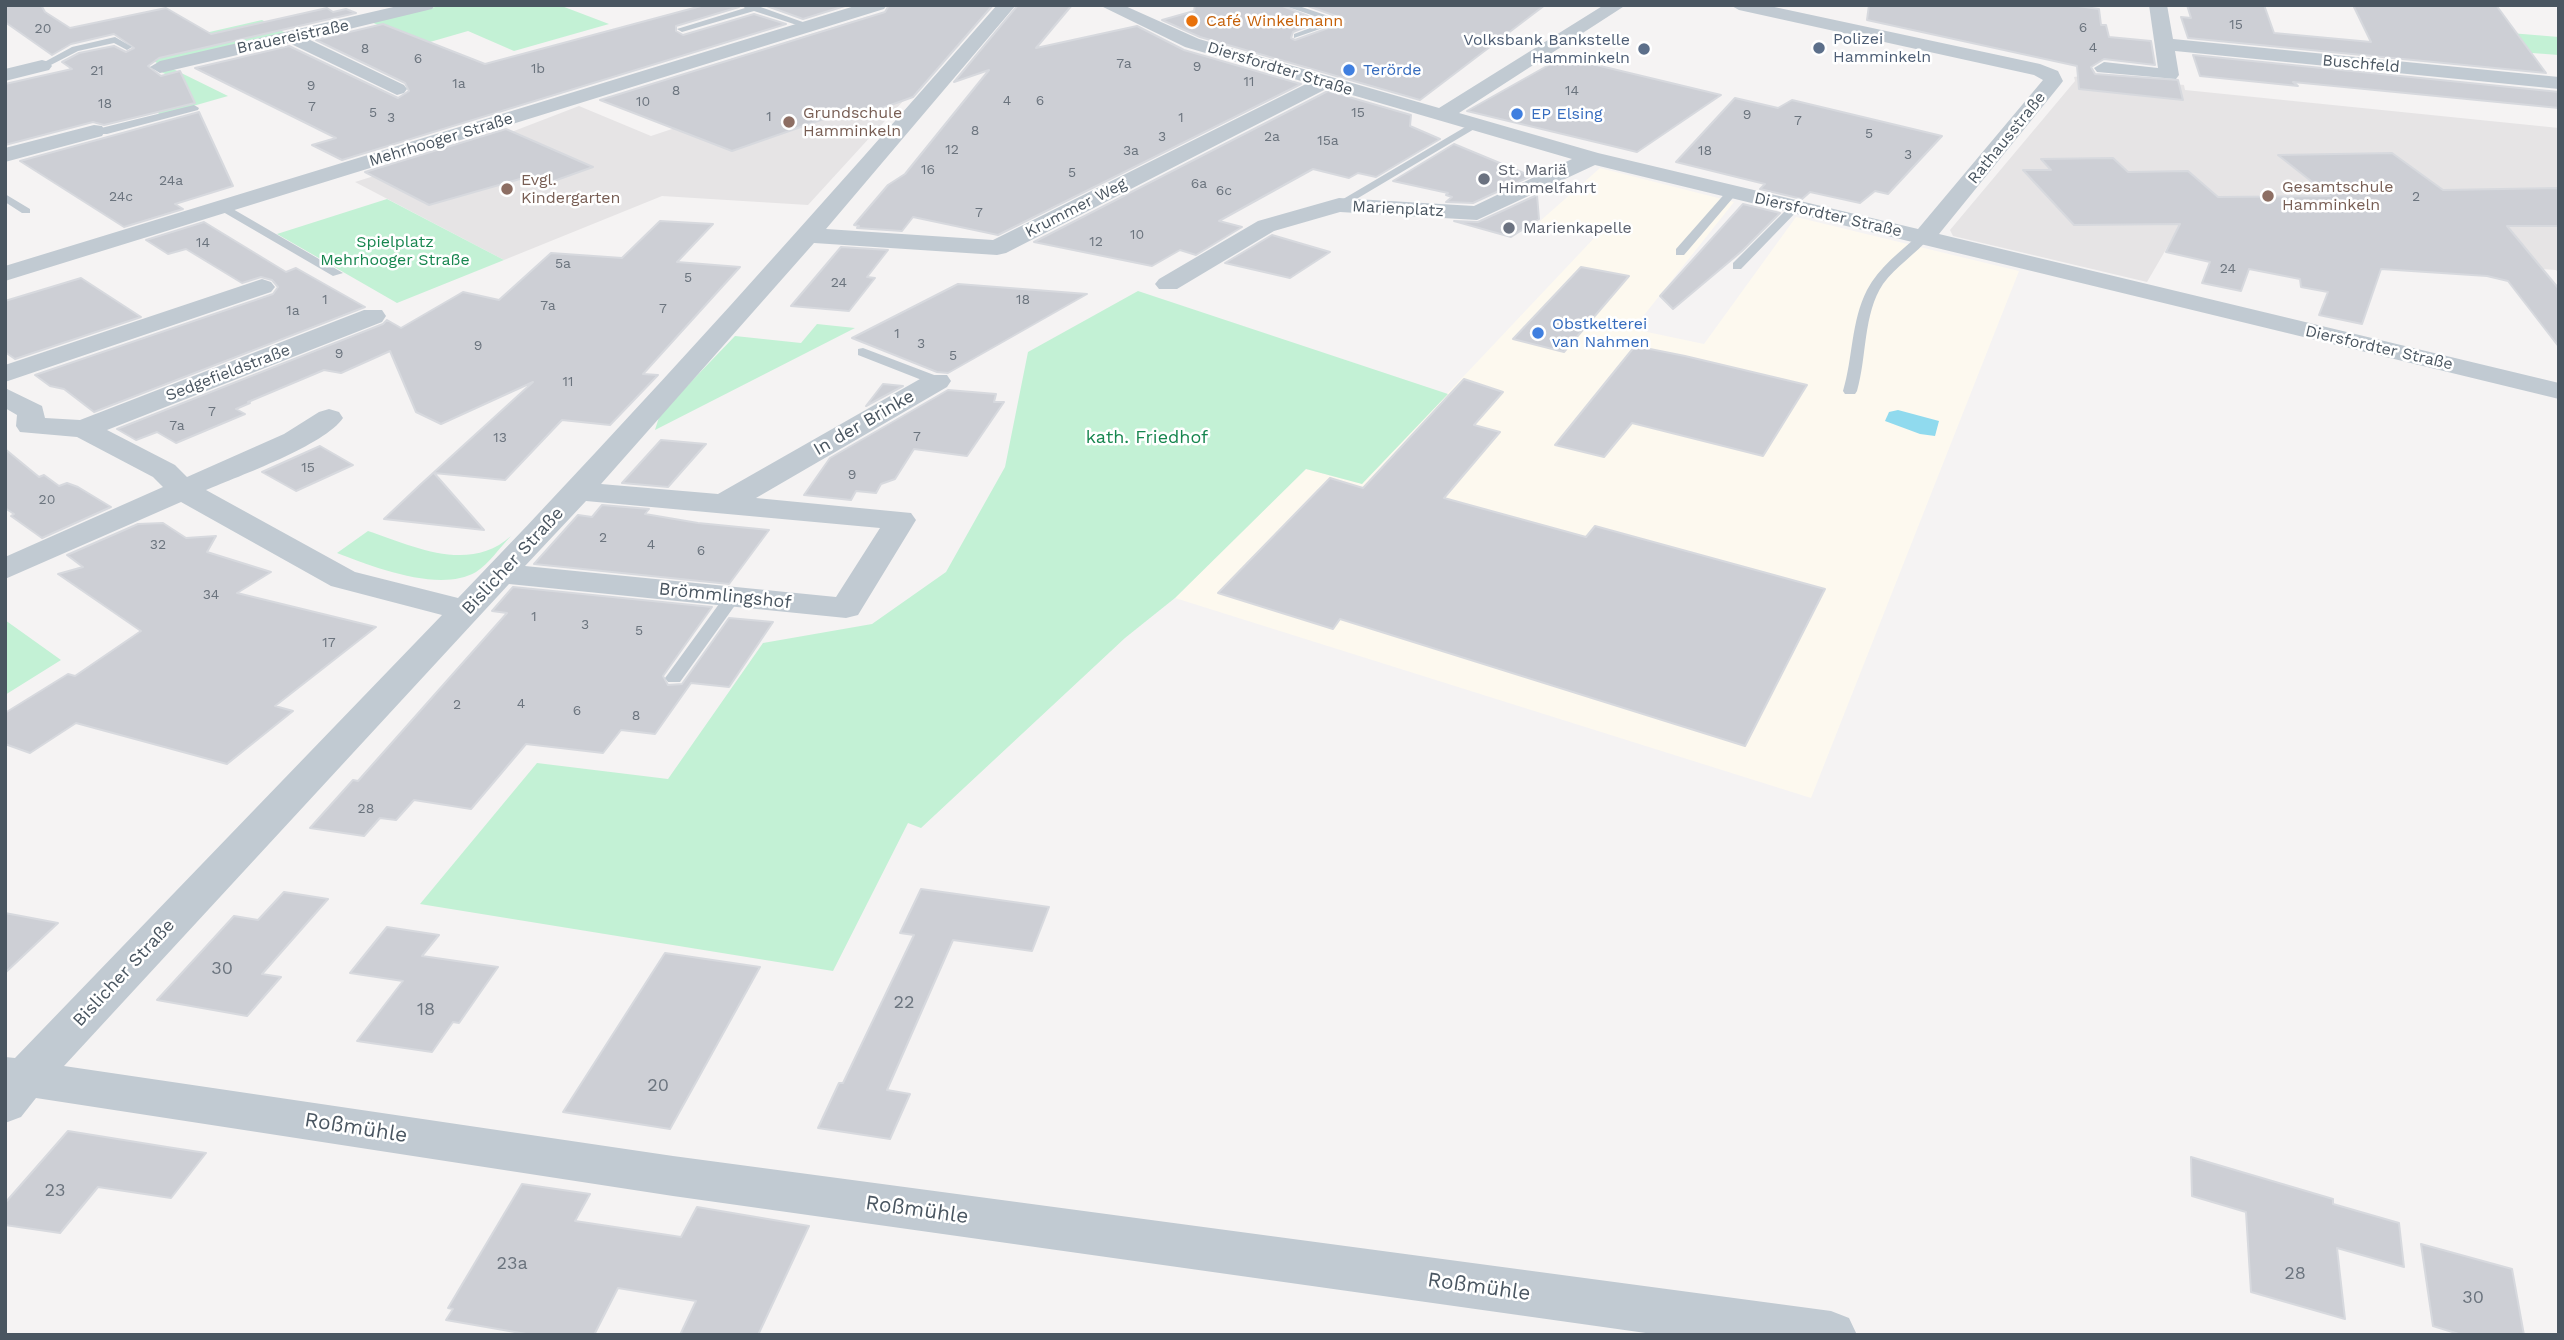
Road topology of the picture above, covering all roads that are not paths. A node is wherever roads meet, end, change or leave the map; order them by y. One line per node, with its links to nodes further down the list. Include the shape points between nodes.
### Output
1 (426, 5): 16 (street, Brauereistraße)
2 (877, 5): 13 (street, Mehrhooger Straße)
3 (1007, 5): 38 (street, Bislicher Straße)
4 (1108, 5): 12 (street, Diersfordter Straße)
5 (1286, 5): 17 (lane, via 1338,21)
6 (1618, 5): 27 (street, via 1558,38)
7 (1738, 5): 14 (street, Rathausstraße)
8 (2158, 5): 18 (street)
9 (749, 7): 13 (lane); 15 (lane)
10 (1161, 9): 12 (street)
11 (1853, 9): 14 (street)
12 (1135, 18): 23 (street, Diersfordter Straße, via 1192,43)
13 (809, 26): 35 (street, Mehrhooger Straße)
14 (1839, 26): 39 (street, Rathausstraße, via 2051,75 2053,81)
15 (682, 29)
16 (301, 36): 20 (street, Brauereistraße); 25 (street, via 297,41)
17 (1297, 36)
18 (2163, 44): 21 (street, via 2169,75); 24 (street, Buschfeld)
19 (42, 66): 19 (lane, via 115,50 127,47 115,40 75,48); 22 (street)
20 (160, 67)
21 (2104, 68)
22 (5, 75)
23 (1323, 83): 27 (street, Diersfordter Straße); 38 (street, Krummer Weg, via 997,248)
24 (2559, 83)
25 (397, 89)
26 (194, 108): 29 (lane)
27 (1442, 116): 28 (street, Diersfordter Straße)
28 (1476, 125): 31 (street, Diersfordter Straße); 34 (lane)
29 (94, 131): 30 (street)
30 (5, 155)
31 (1592, 158): 32 (street, Diersfordter Straße); 34 (street, Marienplatz, via 1477,213)
32 (1732, 192): 36 (street, Diersfordter Straße); 40 (lane)
33 (5, 197): 37 (lane)
34 (1339, 205): 44 (street, Marienplatz, via 1266,226)
35 (222, 207): 42 (lane); 43 (street, Mehrhooger Straße)
36 (1795, 207): 39 (street, Diersfordter Straße); 41 (lane)
37 (26, 211)
38 (808, 236): 57 (street, Bislicher Straße)
39 (1924, 237): 50 (lane, via 1874,290); 51 (street, Diersfordter Straße)
40 (1679, 252)
41 (1737, 266)
42 (337, 273)
43 (5, 274)
44 (1168, 284)
45 (262, 287): 48 (street)
46 (373, 316): 54 (street, Sedgefieldstraße)
47 (863, 352): 49 (lane, In der Brinke)
48 (5, 374)
49 (937, 381): 58 (street, In der Brinke)
50 (1850, 391)
51 (2559, 391)
52 (5, 396): 55 (street, Sedgefieldstraße, via 32,412)
53 (329, 418): 56 (street, via 294,440)
54 (83, 429): 55 (street, Sedgefieldstraße); 56 (street, Sedgefieldstraße, via 164,471)
55 (17, 431)
56 (183, 490): 59 (street); 62 (street, Sedgefieldstraße, via 344,579)
57 (578, 491): 58 (street); 60 (street, Bislicher Straße)
58 (723, 504): 61 (street, Brömmlingshof, via 900,520 846,608)
59 (5, 569)
60 (502, 575): 61 (street, Brömmlingshof); 62 (street, Bislicher Straße)
61 (733, 597): 63 (lane)
62 (467, 611): 64 (street, Bislicher Straße)
63 (674, 678)
64 (12, 1085): 65 (street, Roßmühle)
65 (1831, 1335)

